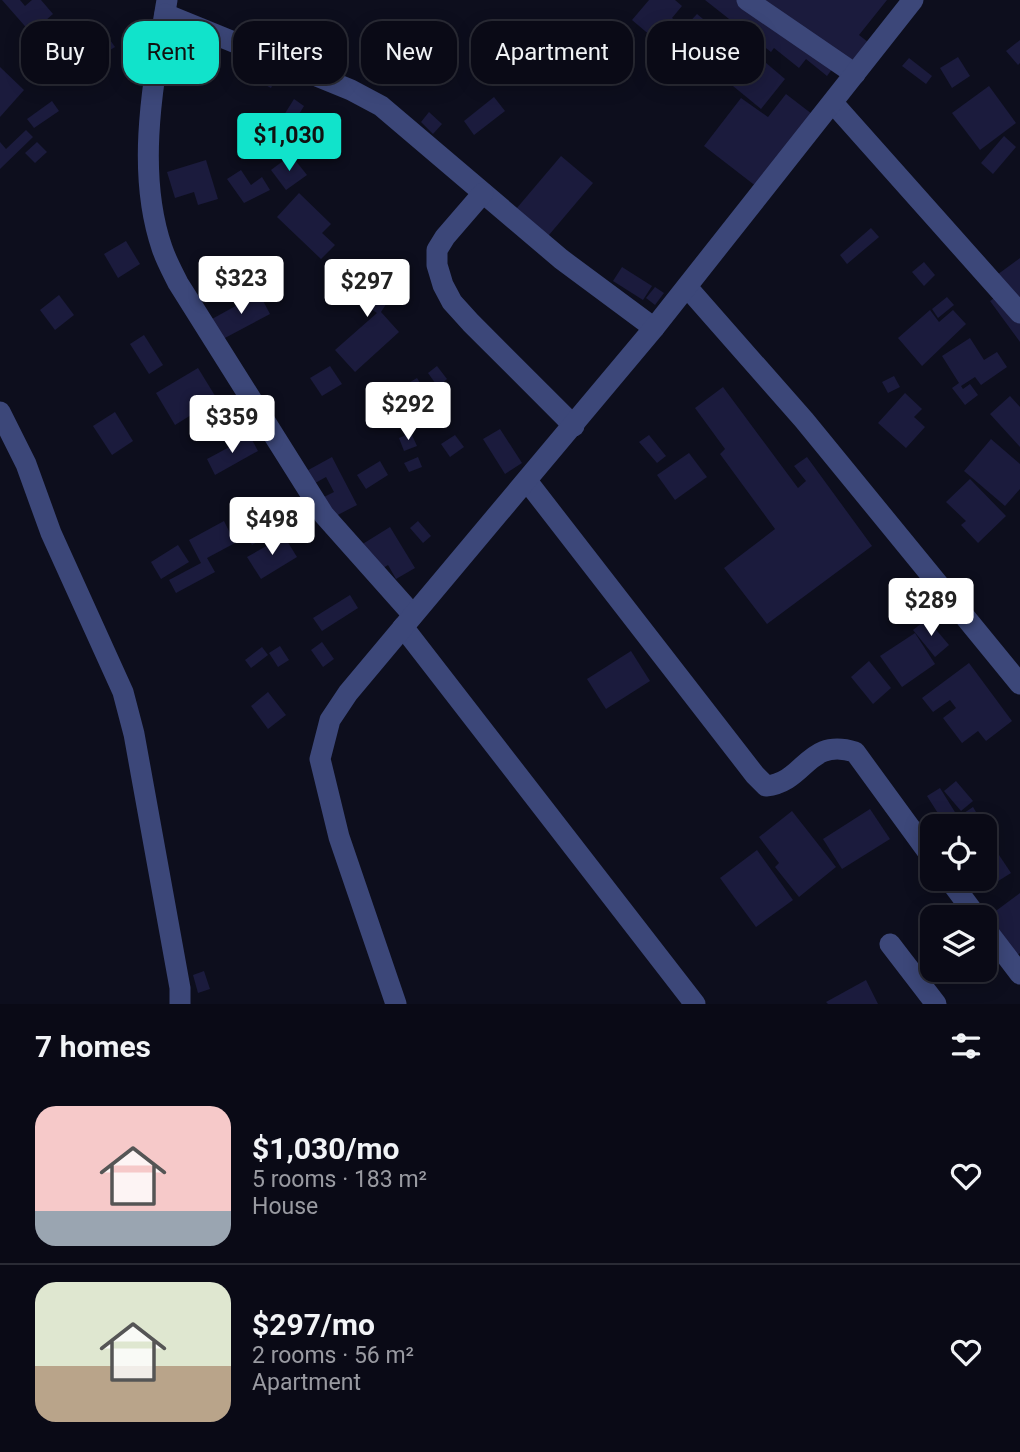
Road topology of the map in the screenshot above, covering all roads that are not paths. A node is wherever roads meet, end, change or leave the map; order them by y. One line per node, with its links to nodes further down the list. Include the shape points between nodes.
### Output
1 (747, 0): 4 (street)
2 (913, 0): 4 (street)
3 (166, 7): 6 (street, via 381,106); 13 (street, via 149,131 151,192 162,247 178,283 324,515)
4 (855, 74): 5 (street)
5 (833, 103): 7 (street); 8 (street)
6 (482, 193): 9 (street); 11 (street, via 437,250 443,285 471,323)
7 (687, 287): 9 (street); 14 (street, via 804,420)
8 (1020, 313)
9 (654, 328): 11 (street)
10 (0, 412): 19 (street, via 123,692)
11 (574, 426): 12 (street)
12 (527, 481): 13 (street); 15 (street, via 766,786 777,785 827,748 838,746 855,752)
13 (408, 621): 20 (street, via 330,720 320,759 339,837); 21 (street)
14 (1020, 684)
15 (920, 841)
16 (890, 944): 22 (street)
17 (997, 944): 18 (street)
18 (1020, 974)
19 (180, 1004)
20 (396, 1004)
21 (695, 1004)
22 (936, 1004)

